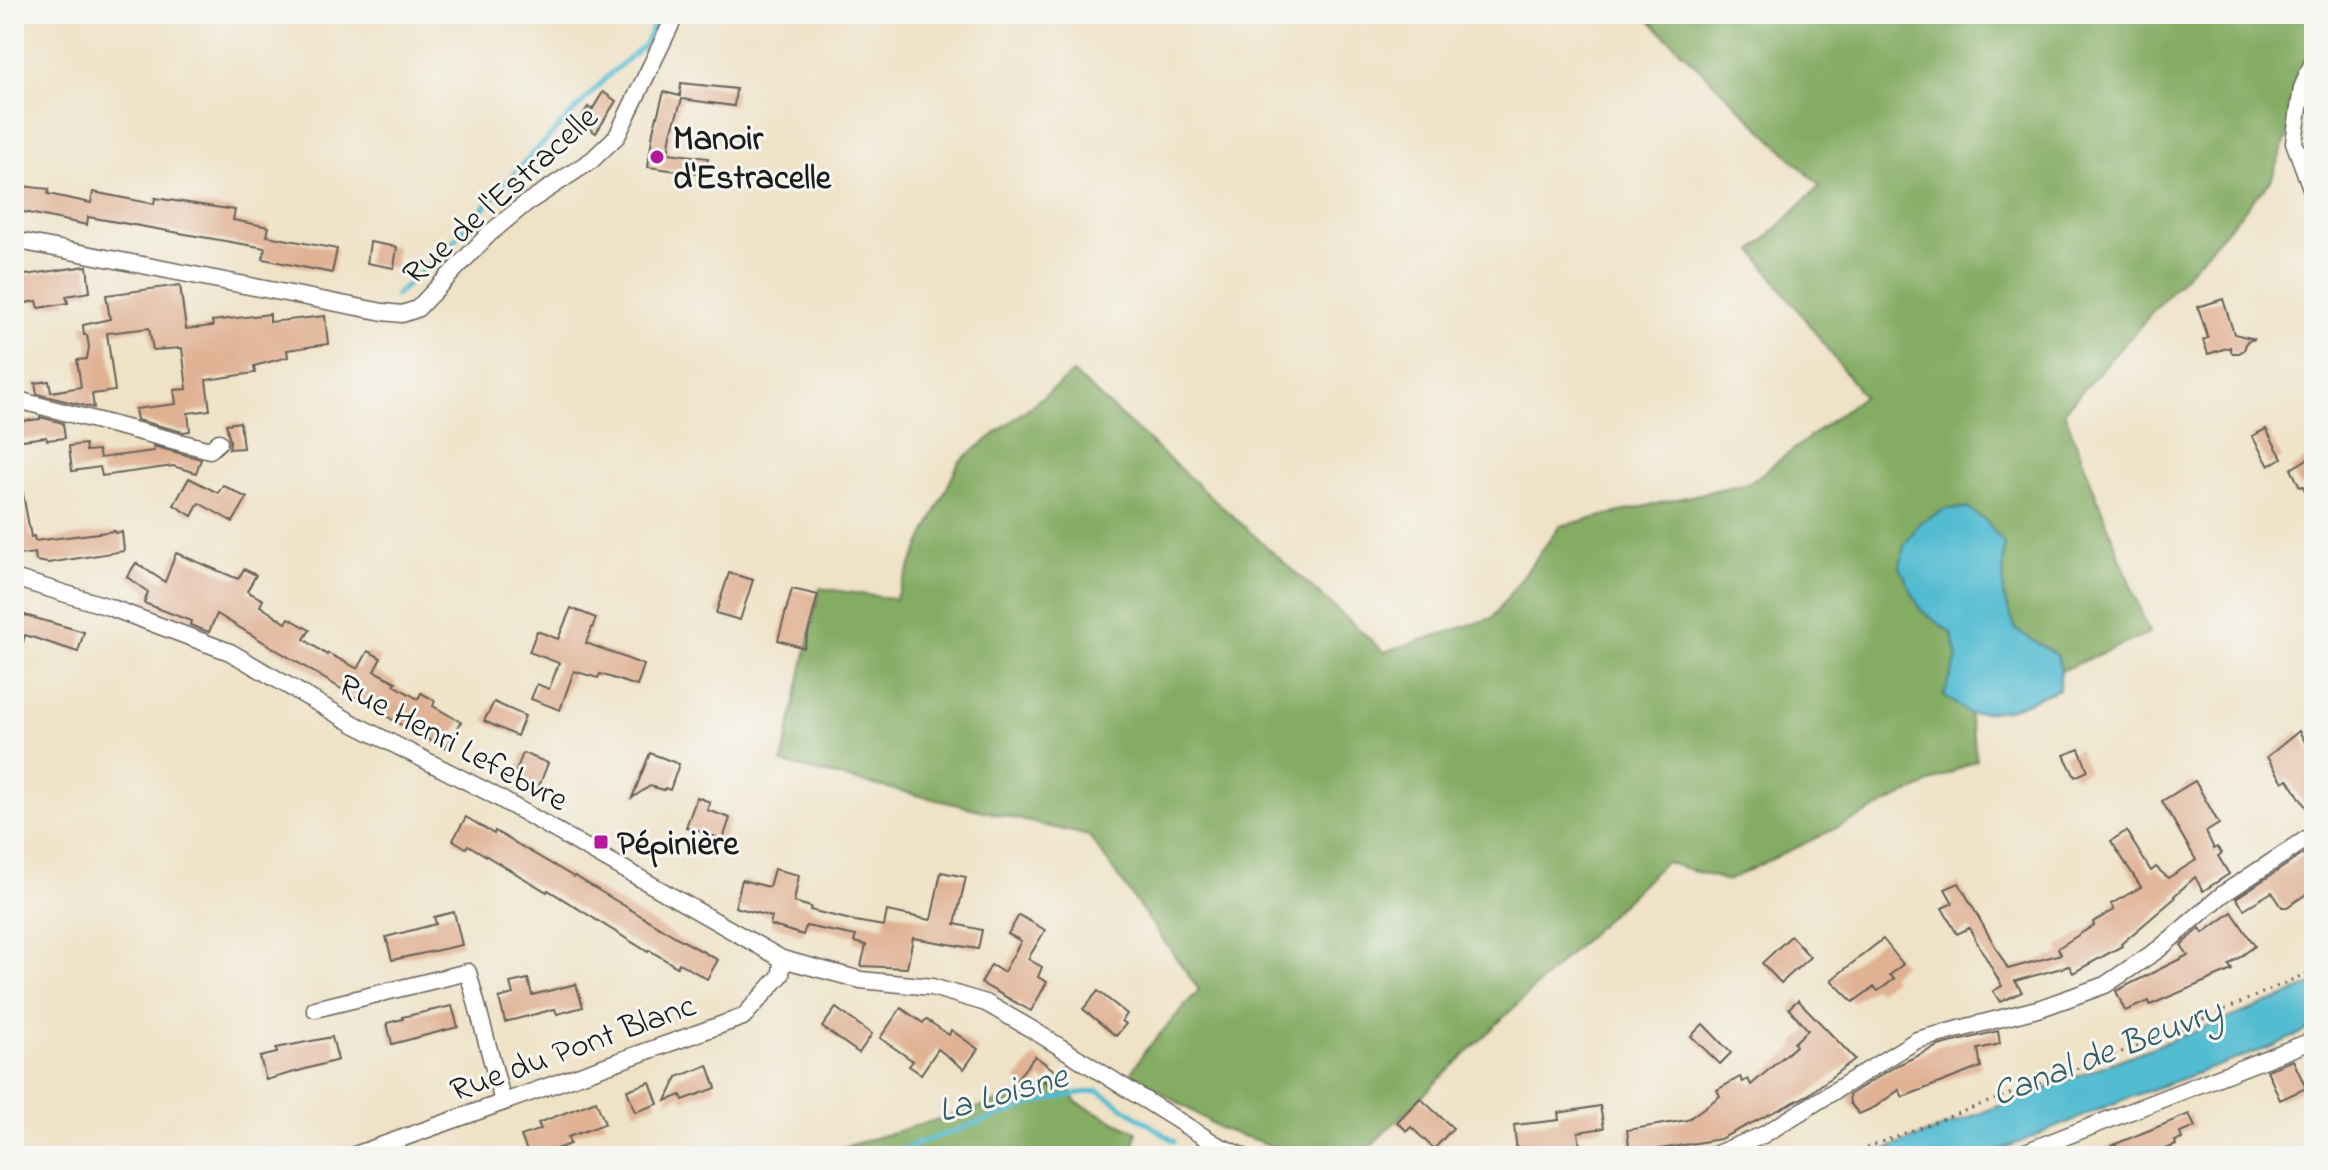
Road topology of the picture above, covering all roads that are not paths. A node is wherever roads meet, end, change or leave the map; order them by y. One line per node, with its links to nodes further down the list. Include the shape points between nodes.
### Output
1 (676, 14): 4 (street, Rue de l'Estracelle, via 617,136 489,234 417,309 383,312)
2 (2314, 59): 3 (street, via 2302,88 2294,142)
3 (2314, 196)
4 (14, 240)
5 (14, 399): 6 (street, via 210,450)
6 (219, 442)
7 (14, 578): 9 (street, Rue Henri Lefebvre, via 230,652)
8 (2314, 834): 15 (street, via 2223,894 2159,949 2105,985 2041,1008 1917,1040 1763,1135)
9 (782, 959): 12 (street, Rue du Pont Blanc, via 781,975 743,1017); 14 (street, Rue Henri Lefebvre, via 861,980 932,987 986,1003)
10 (315, 1009): 12 (street, via 468,972)
11 (2314, 1040): 16 (street)
12 (503, 1102): 13 (street, Rue du Pont Blanc)
13 (352, 1156)
14 (1242, 1156)
15 (1712, 1156)
16 (2015, 1156)

